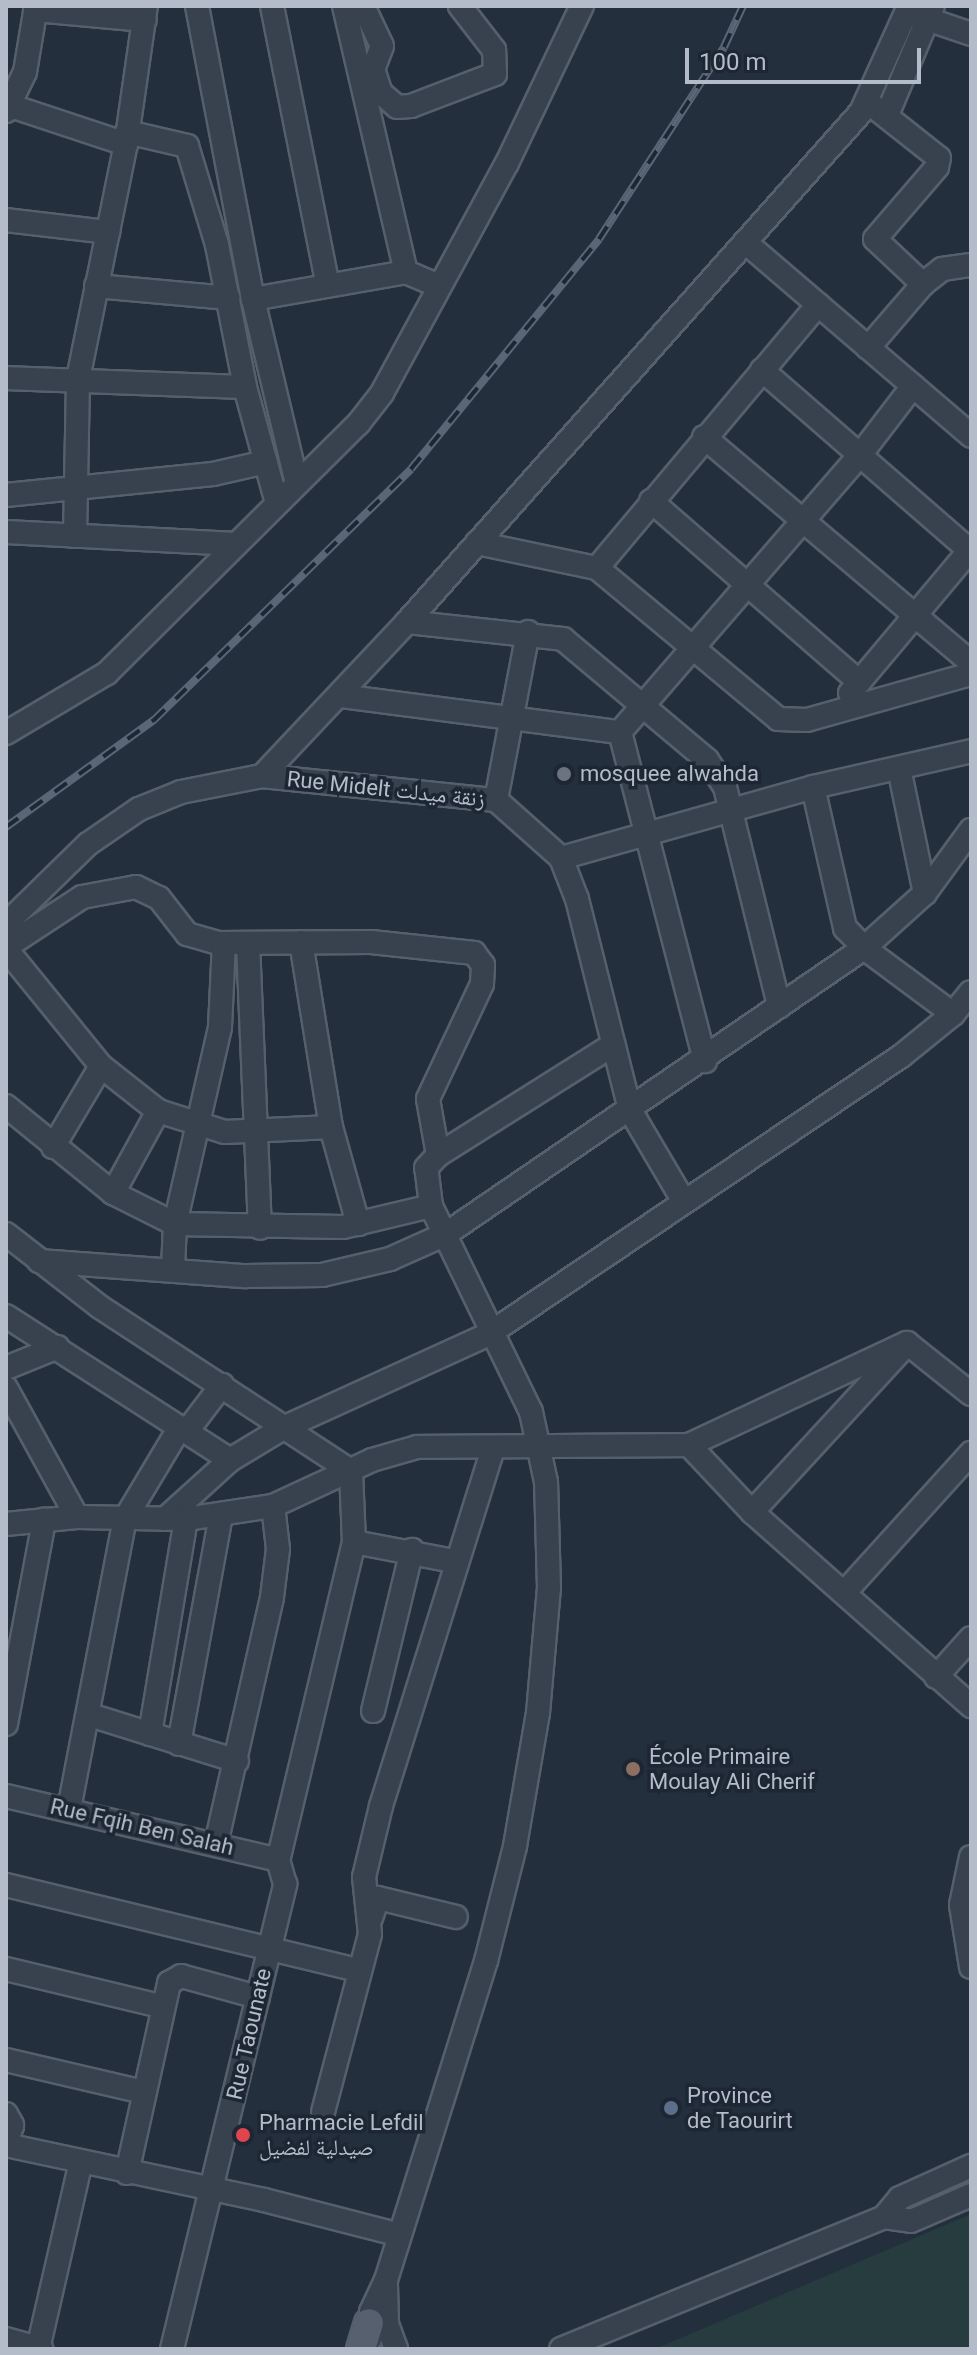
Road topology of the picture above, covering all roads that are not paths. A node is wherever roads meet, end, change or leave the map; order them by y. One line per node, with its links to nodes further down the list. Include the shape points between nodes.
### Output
1 (197, 6): 25 (street)
2 (272, 6): 21 (street)
3 (344, 6): 19 (street)
4 (363, 6): 5 (street, via 382,46 373,69 381,93 397,107 495,74 494,50)
5 (460, 6)
6 (582, 6): 23 (street, via 507,163)
7 (36, 8): 9 (street); 12 (street, via 25,72)
8 (919, 11): 10 (street); 11 (street); 13 (street)
9 (146, 13): 14 (street)
10 (971, 34)
11 (868, 102): 13 (street); 17 (street)
12 (8, 109): 14 (street)
13 (887, 115): 20 (street, via 939,158 937,167 875,239)
14 (127, 138): 16 (street); 24 (street, via 187,146)
15 (6, 220): 16 (street)
16 (108, 232): 22 (street)
17 (745, 242): 26 (street); 45 (street)
18 (971, 265): 20 (street, via 942,269)
19 (406, 272): 21 (street); 23 (street)
20 (923, 284): 27 (street)
21 (328, 285): 25 (street)
22 (96, 286): 24 (street); 30 (street)
23 (439, 286): 37 (street, via 382,393)
24 (228, 298): 32 (street)
25 (253, 299): 37 (street)
26 (818, 305): 27 (street); 28 (street)
27 (868, 348): 31 (street)
28 (762, 370): 34 (street); 35 (street)
29 (6, 378): 30 (street)
30 (78, 379): 32 (street); 38 (street)
31 (913, 386): 33 (street); 35 (street)
32 (245, 387): 36 (street)
33 (968, 428)
34 (704, 437): 40 (street); 42 (street)
35 (860, 455): 42 (street); 47 (street)
36 (266, 462): 38 (street, via 213,474); 41 (street)
37 (297, 483): 41 (street)
38 (73, 487): 39 (street); 44 (street)
39 (6, 495)
40 (651, 501): 48 (street); 49 (street)
41 (277, 503): 46 (street)
42 (803, 520): 49 (street); 50 (street)
43 (6, 532): 44 (street)
44 (75, 536): 46 (street)
45 (477, 543): 48 (street); 51 (street)
46 (236, 544): 62 (street, via 107,673)
47 (970, 551): 50 (street)
48 (597, 568): 53 (street)
49 (748, 584): 53 (street); 56 (street)
50 (914, 618): 54 (street); 56 (street)
51 (407, 622): 52 (street); 57 (street)
52 (528, 632): 58 (street, via 575,647); 60 (street)
53 (691, 648): 58 (street); 59 (street, via 778,719 807,720)
54 (971, 663)
55 (971, 674): 59 (street)
56 (859, 682): 59 (street)
57 (341, 696): 60 (street); 65 (street)
58 (643, 704): 61 (street); 68 (street, via 715,770)
59 (834, 712)
60 (513, 718): 61 (street); 67 (street)
61 (620, 732): 70 (street)
62 (6, 733)
63 (971, 751): 64 (street)
64 (899, 768): 66 (street); 72 (street)
65 (262, 776): 67 (street, Rue Midelt زنقة ميدلت); 73 (street, Rue Midelt زنقة ميدلت, via 181,792 139,809 64,864)
66 (813, 787): 68 (street); 78 (street, via 840,916)
67 (496, 800): 71 (street, Rue Midelt زنقة ميدلت)
68 (729, 811): 70 (street); 80 (street)
69 (971, 830): 72 (street)
70 (649, 834): 71 (street); 83 (street)
71 (561, 858): 82 (street, via 577,899)
72 (925, 893): 78 (street)
73 (6, 924)
74 (301, 942): 76 (street); 89 (street); 92 (street, via 454,948 480,958 483,972 474,1008 428,1099)
75 (224, 943): 76 (street); 77 (street, via 196,939 152,892 127,887 82,897); 88 (street, via 220,1027)
76 (248, 943): 90 (street)
77 (6, 948): 84 (street)
78 (864, 948): 80 (street); 81 (street)
79 (971, 992): 81 (street)
80 (779, 1006): 83 (street)
81 (953, 1014): 94 (street, via 900,1057)
82 (613, 1045): 86 (street); 92 (street)
83 (705, 1061): 86 (street)
84 (101, 1066): 87 (street); 91 (street)
85 (6, 1106): 91 (street)
86 (630, 1110): 94 (street); 100 (street)
87 (158, 1111): 88 (street); 93 (street)
88 (199, 1127): 90 (street); 96 (street)
89 (331, 1127): 90 (street); 97 (street)
90 (256, 1133): 98 (street)
91 (53, 1147): 93 (street)
92 (438, 1155): 95 (street, via 425,1177)
93 (113, 1193): 96 (street)
94 (683, 1200): 104 (street)
95 (431, 1206): 97 (street); 100 (street)
96 (175, 1224): 98 (street); 102 (street)
97 (358, 1224): 98 (street)
98 (260, 1228)
99 (6, 1234): 101 (street)
100 (446, 1234): 102 (street, via 373,1264 322,1275 245,1276); 104 (street)
101 (39, 1261): 102 (street); 108 (street)
102 (173, 1268)
103 (6, 1316): 106 (street)
104 (489, 1334): 111 (street); 114 (street, via 531,1412)
105 (907, 1343): 110 (street); 113 (street); 120 (street)
106 (58, 1347): 107 (street); 112 (street)
107 (6, 1368)
108 (222, 1385): 111 (street); 112 (street)
109 (6, 1388): 122 (street)
110 (971, 1394)
111 (283, 1428): 117 (street); 118 (street)
112 (184, 1429): 117 (street); 123 (street)
113 (689, 1445): 114 (street); 120 (street)
114 (540, 1447): 115 (street); 166 (street, via 549,1588 538,1713 522,1810 486,1961)
115 (493, 1448): 118 (street, via 417,1447); 129 (street)
116 (971, 1453): 130 (street)
117 (230, 1460): 124 (street)
118 (351, 1471): 119 (street); 127 (street, Rue Taounate)
119 (273, 1506): 121 (street); 140 (street, via 278,1549 272,1597)
120 (752, 1512): 130 (street)
121 (221, 1515): 124 (street); 139 (street)
122 (77, 1517): 123 (street); 125 (street)
123 (125, 1519): 124 (street); 136 (street)
124 (175, 1519): 138 (street)
125 (44, 1520): 126 (street); 132 (street)
126 (6, 1524)
127 (354, 1542): 128 (street); 145 (street, Rue Taounate)
128 (412, 1550): 129 (street); 135 (street)
129 (454, 1561): 148 (street, via 367,1861 363,1891)
130 (845, 1592): 133 (street)
131 (971, 1638): 133 (street)
132 (14, 1645): 137 (street)
133 (936, 1677): 134 (street)
134 (971, 1706)
135 (373, 1711)
136 (90, 1715): 138 (street); 142 (street)
137 (7, 1716)
138 (150, 1734): 139 (street)
139 (179, 1744): 140 (street)
140 (237, 1761): 143 (street)
141 (6, 1796): 142 (street, Rue Fqih Ben Salah)
142 (69, 1809): 143 (street, Rue Fqih Ben Salah)
143 (216, 1844): 145 (street, Rue Fqih Ben Salah)
144 (971, 1857): 150 (street, via 961,1905)
145 (278, 1860): 149 (street, Rue Taounate, via 285,1884)
146 (6, 1885): 149 (street)
147 (456, 1917): 148 (street, via 378,1898)
148 (371, 1918): 152 (street)
149 (270, 1947): 152 (street); 153 (street, Rue Taounate)
150 (971, 1967)
151 (6, 1969): 154 (street)
152 (358, 1970): 157 (street)
153 (258, 1997): 154 (street, via 181,1976 169,1983); 163 (street, Rue Taounate)
154 (160, 2006): 156 (street)
155 (6, 2060): 156 (street)
156 (143, 2092): 162 (street)
157 (323, 2112)
158 (6, 2114): 159 (street, via 12,2125)
159 (6, 2145): 160 (street)
160 (81, 2162): 162 (street); 170 (street)
161 (971, 2166): 165 (street, via 900,2198)
162 (127, 2173): 163 (street)
163 (212, 2191): 166 (street); 171 (street, Rue Taounate)
164 (971, 2195): 165 (street, via 911,2221)
165 (884, 2217): 173 (street)
166 (396, 2234): 167 (street)
167 (386, 2280): 169 (street); 172 (street, via 387,2324)
168 (6, 2339): 170 (street)
169 (367, 2340)
170 (40, 2349)
171 (172, 2349)
172 (396, 2349)
173 (561, 2349)

